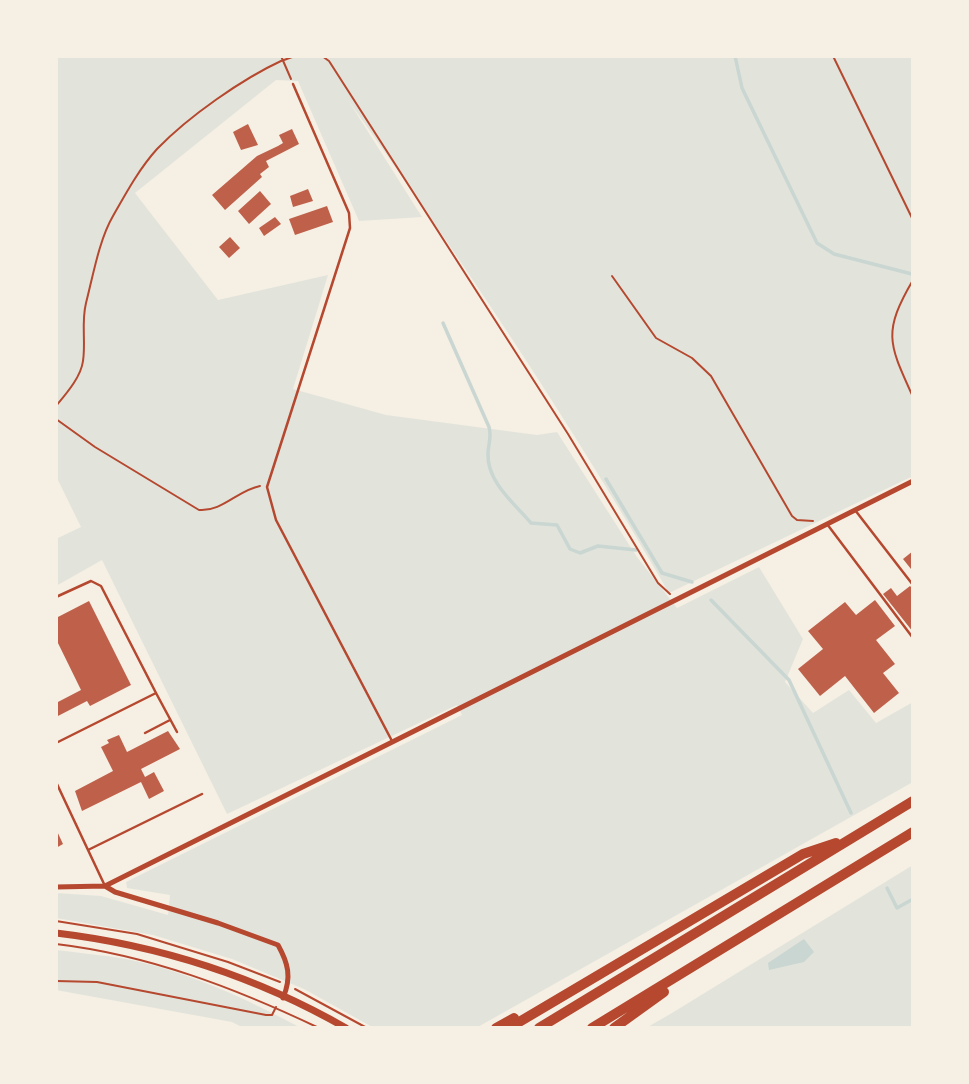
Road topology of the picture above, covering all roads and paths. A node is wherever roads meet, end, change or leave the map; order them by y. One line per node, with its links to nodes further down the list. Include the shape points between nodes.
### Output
1 (295, 56): 4 (path)
2 (322, 56): 17 (path, via 568,434 658,583)
3 (833, 56): 6 (path)
4 (282, 57): 5 (path); 10 (path, via 212,104 157,149 130,187 112,217 82,319 81,369)
5 (293, 84): 13 (lane, via 349,213 350,229)
6 (913, 220)
7 (612, 276): 15 (path, via 656,338 692,358 711,376 792,516)
8 (913, 280): 9 (path, via 898,306 891,332 901,373)
9 (913, 397)
10 (56, 406)
11 (56, 419): 13 (path, via 199,510 216,508 253,487)
12 (913, 481): 14 (street)
13 (267, 487): 24 (lane, via 276,520)
14 (855, 510): 15 (street); 16 (lane)
15 (827, 524): 19 (lane); 24 (street)
16 (913, 584)
17 (675, 595)
18 (56, 597): 20 (lane, via 90,581 102,586)
19 (913, 638)
20 (156, 692): 21 (lane); 25 (lane)
21 (170, 720): 22 (lane); 23 (lane)
22 (177, 732)
23 (145, 733)
24 (393, 741): 32 (street)
25 (56, 743)
26 (56, 782): 31 (lane)
27 (202, 794): 31 (lane)
28 (913, 801): 30 (highway)
29 (913, 832): 36 (highway)
30 (854, 837): 38 (highway, via 803,854); 47 (highway)
31 (88, 850): 32 (lane)
32 (105, 886): 33 (street); 39 (street, via 278,944 288,964)
33 (56, 887)
34 (56, 933): 40 (main road, via 143,947 227,972)
35 (56, 944): 41 (path, via 159,963)
36 (706, 960): 48 (highway); 49 (highway)
37 (56, 981): 41 (path, via 108,984 266,1015 272,1015)
38 (580, 985): 45 (highway); 46 (highway)
39 (288, 986): 40 (street); 44 (path)
40 (283, 998): 43 (main road)
41 (277, 1007): 42 (path)
42 (319, 1028)
43 (346, 1028)
44 (368, 1028)
45 (496, 1028)
46 (509, 1028)
47 (539, 1028)
48 (592, 1028)
49 (614, 1028)

